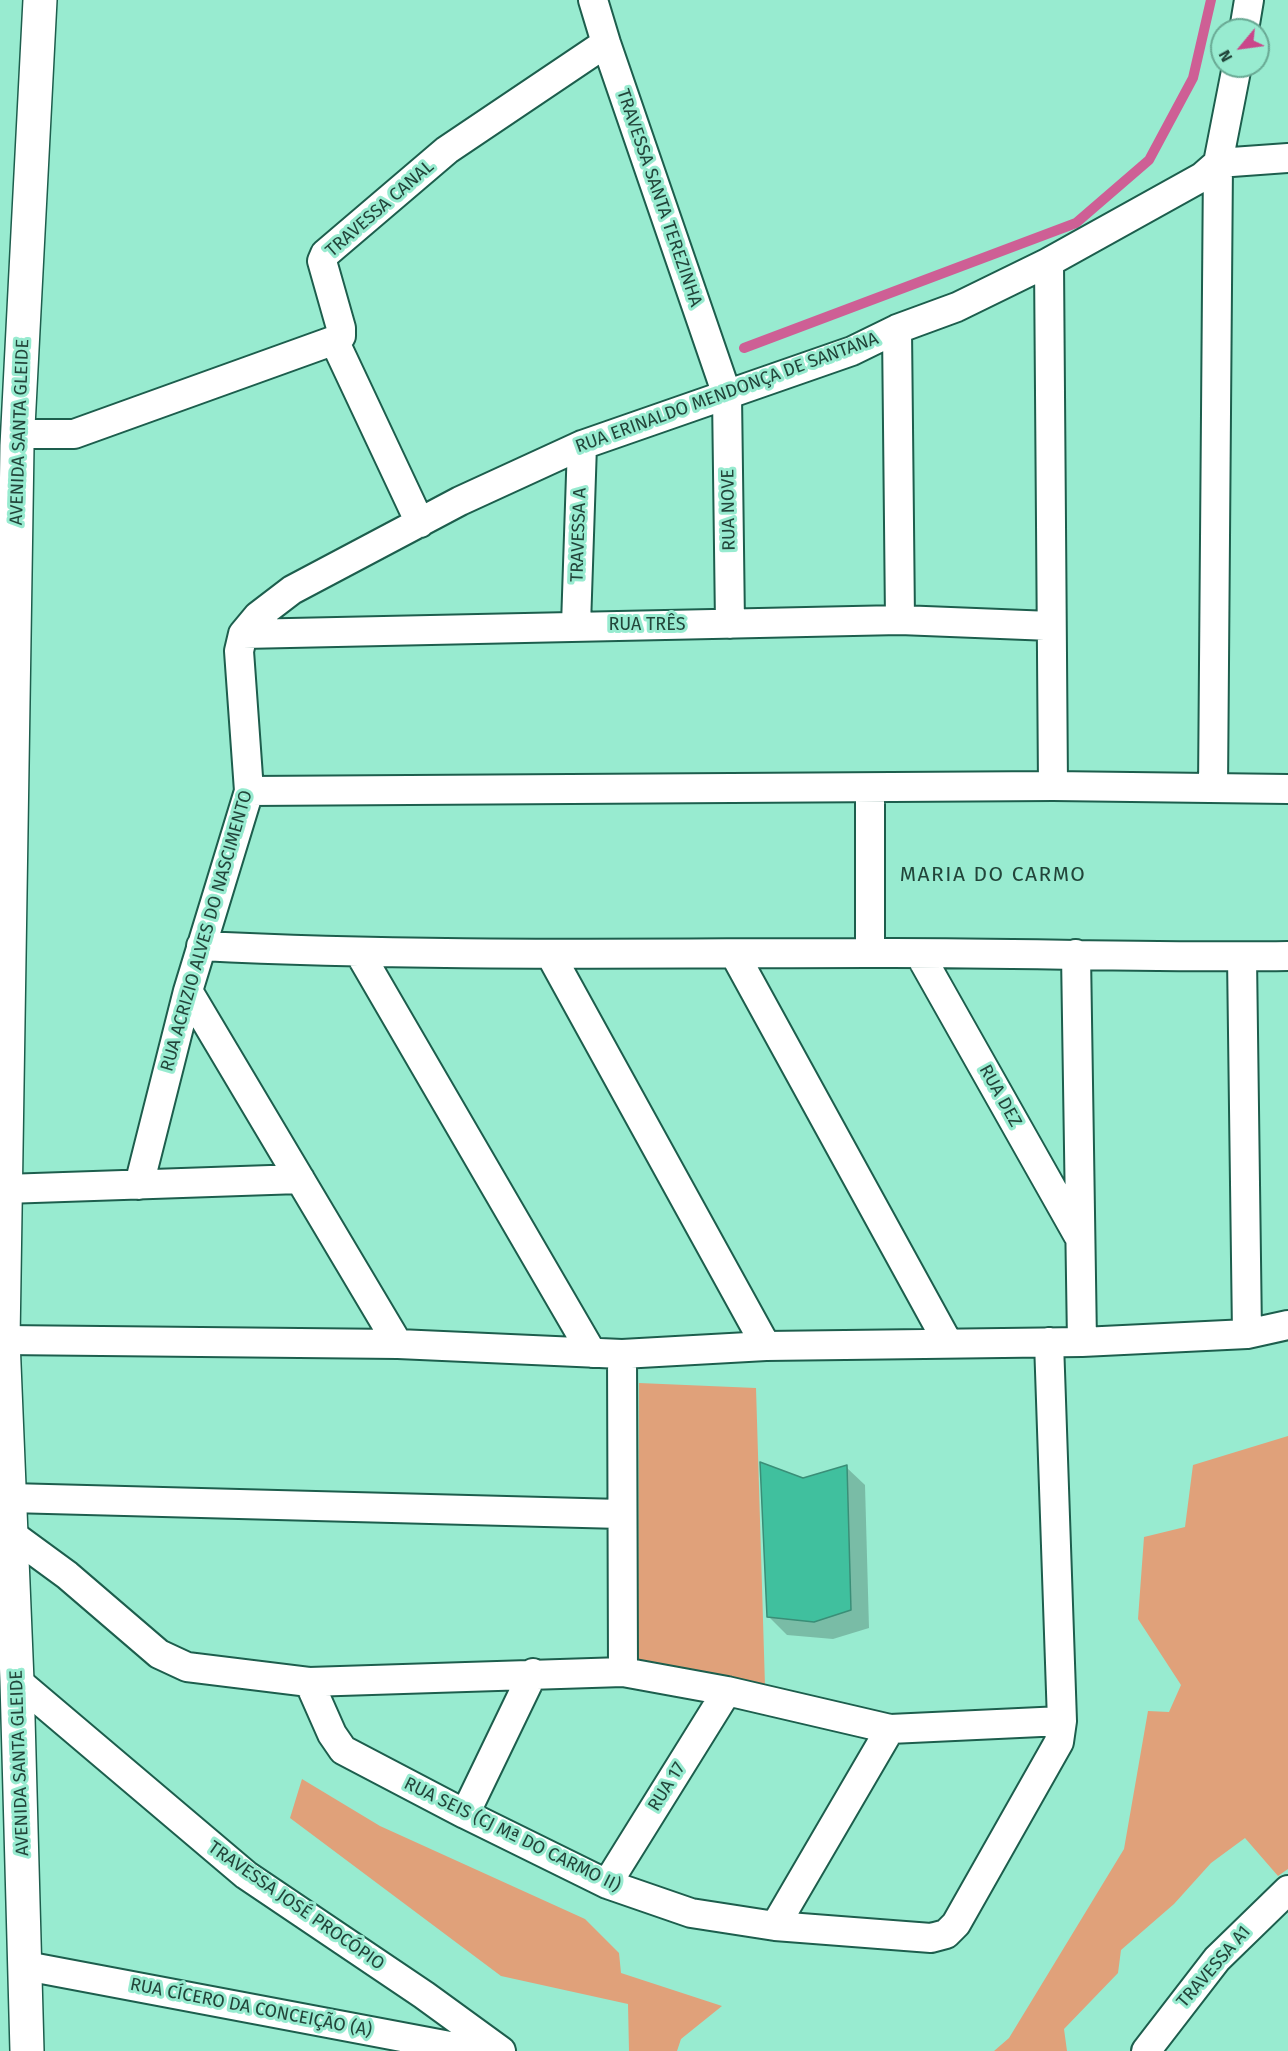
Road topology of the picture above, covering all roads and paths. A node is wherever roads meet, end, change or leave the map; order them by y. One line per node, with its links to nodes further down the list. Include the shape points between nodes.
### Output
1 (40, 0): 13 (main road, AVENIDA SANTA GLEIDE)
2 (593, 0): 5 (street, TRAVESSA SANTA TEREZINHA)
3 (1249, 0): 4 (street)
4 (1246, 18)
5 (606, 43): 11 (street, TRAVESSA CANAL, via 447,150 325,254 322,261 342,332); 12 (street, TRAVESSA SANTA TEREZINHA)
6 (1235, 78): 8 (street)
7 (1288, 158): 8 (street)
8 (1218, 164): 9 (street, RUA ERINALDO MENDONÇA DE SANTANA, via 1202,177); 22 (street)
9 (1049, 262): 10 (street, RUA ERINALDO MENDONÇA DE SANTANA, via 957,307); 19 (street)
10 (897, 329): 12 (street, RUA ERINALDO MENDONÇA DE SANTANA, via 852,351); 16 (street)
11 (334, 340): 13 (street, via 74,434); 15 (street)
12 (727, 395): 14 (street, RUA ERINALDO MENDONÇA DE SANTANA); 17 (street, RUA NOVE)
13 (18, 434): 38 (main road, AVENIDA SANTA GLEIDE)
14 (582, 444): 15 (street, RUA ERINALDO MENDONÇA DE SANTANA); 18 (street, TRAVESSA A)
15 (420, 523): 20 (street, via 292,590 258,616)
16 (900, 620): 17 (street, RUA TRÊS); 19 (street, RUA TRÊS)
17 (730, 624): 18 (street, RUA TRÊS)
18 (576, 625): 20 (street, RUA TRÊS)
19 (1051, 626): 21 (street)
20 (243, 634): 25 (street, RUA ACRIZIO ALVES DO NASCIMENTO, via 239,651)
21 (1053, 786): 22 (street); 23 (street)
22 (1213, 788): 24 (street)
23 (870, 789): 25 (street); 27 (street)
24 (1288, 789)
25 (249, 791): 26 (street, RUA ACRIZIO ALVES DO NASCIMENTO)
26 (201, 946): 28 (street); 35 (street, RUA ACRIZIO ALVES DO NASCIMENTO)
27 (870, 953): 31 (street); 32 (street)
28 (360, 954): 29 (street); 48 (street)
29 (550, 954): 31 (street); 47 (street)
30 (1076, 954): 32 (street); 34 (street); 39 (street)
31 (735, 955): 43 (street)
32 (920, 955): 39 (street, RUA DEZ)
33 (1288, 956): 34 (street)
34 (1242, 957): 41 (street)
35 (188, 991): 36 (street); 37 (street, RUA ACRIZIO ALVES DO NASCIMENTO)
36 (300, 1179): 37 (street); 46 (street)
37 (139, 1185): 38 (street)
38 (5, 1189): 42 (main road, AVENIDA SANTA GLEIDE)
39 (1079, 1237): 45 (street)
40 (1288, 1326): 41 (street)
41 (1247, 1334): 45 (street)
42 (3, 1340): 46 (street); 50 (main road, AVENIDA SANTA GLEIDE)
43 (948, 1342): 44 (street); 47 (street)
44 (1049, 1342): 45 (street); 58 (street, RUA SEIS (CJ Mª DO CARMO II))
45 (1082, 1342)
46 (398, 1344): 48 (street)
47 (766, 1346): 49 (street)
48 (592, 1353): 49 (street)
49 (622, 1354): 51 (street)
50 (10, 1498): 51 (street); 52 (main road, AVENIDA SANTA GLEIDE)
51 (621, 1514): 53 (street)
52 (10, 1534): 55 (main road, AVENIDA SANTA GLEIDE); 56 (street, via 67,1575 168,1660 188,1667)
53 (623, 1672): 54 (street); 57 (street)
54 (533, 1673): 56 (street); 60 (street)
55 (17, 1681): 64 (main road, AVENIDA SANTA GLEIDE); 67 (street, TRAVESSA JOSÉ PROCÓPIO, via 246,1875)
56 (309, 1683): 60 (street, RUA SEIS (CJ Mª DO CARMO II), via 343,1750)
57 (727, 1690): 59 (street); 61 (street, RUA 17)
58 (1062, 1721): 59 (street); 63 (street, RUA SEIS (CJ Mª DO CARMO II), via 1052,1756 956,1924 946,1934 931,1938)
59 (890, 1729): 63 (street)
60 (465, 1814): 61 (street, RUA SEIS (CJ Mª DO CARMO II))
61 (607, 1884): 63 (street, RUA SEIS (CJ Mª DO CARMO II), via 691,1912)
62 (1288, 1890): 68 (street, TRAVESSA A1, via 1217,1959)
63 (775, 1926)
64 (26, 1966): 65 (main road, AVENIDA SANTA GLEIDE); 66 (street, RUA CÍCERO DA CONCEIÇÃO (A))
65 (27, 2051)
66 (476, 2051)
67 (501, 2051)
68 (1146, 2051)

